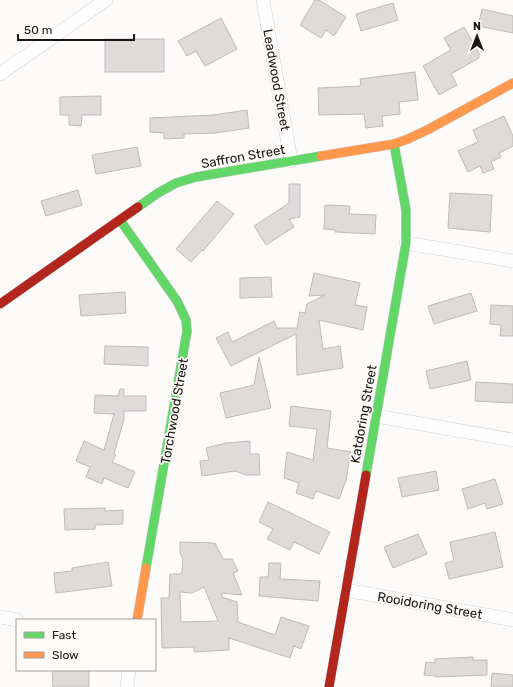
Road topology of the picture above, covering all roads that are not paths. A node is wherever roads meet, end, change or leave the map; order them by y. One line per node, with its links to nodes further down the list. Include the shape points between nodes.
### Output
1 (106, 0): 3 (street)
2 (264, 0): 6 (street, Leadwood Street)
3 (0, 74)
4 (513, 83): 5 (street, Saffron Street, via 430,129)
5 (394, 144): 6 (street, Saffron Street); 8 (street, Katdoring Street, via 406,210)
6 (291, 161): 7 (street, Saffron Street, via 196,177 176,183)
7 (120, 220): 10 (street, Saffron Street); 15 (street, Torchwood Street, via 177,301 186,320 187,331)
8 (406, 243): 9 (street); 11 (street, Katdoring Street)
9 (513, 262)
10 (0, 304)
11 (376, 416): 12 (street); 13 (street, Katdoring Street)
12 (513, 440)
13 (346, 590): 17 (street, Rooidoring Street); 20 (street, Katdoring Street)
14 (0, 617): 16 (street)
15 (137, 619)
16 (16, 620)
17 (513, 620)
18 (129, 671): 19 (street)
19 (127, 687)
20 (329, 687)

